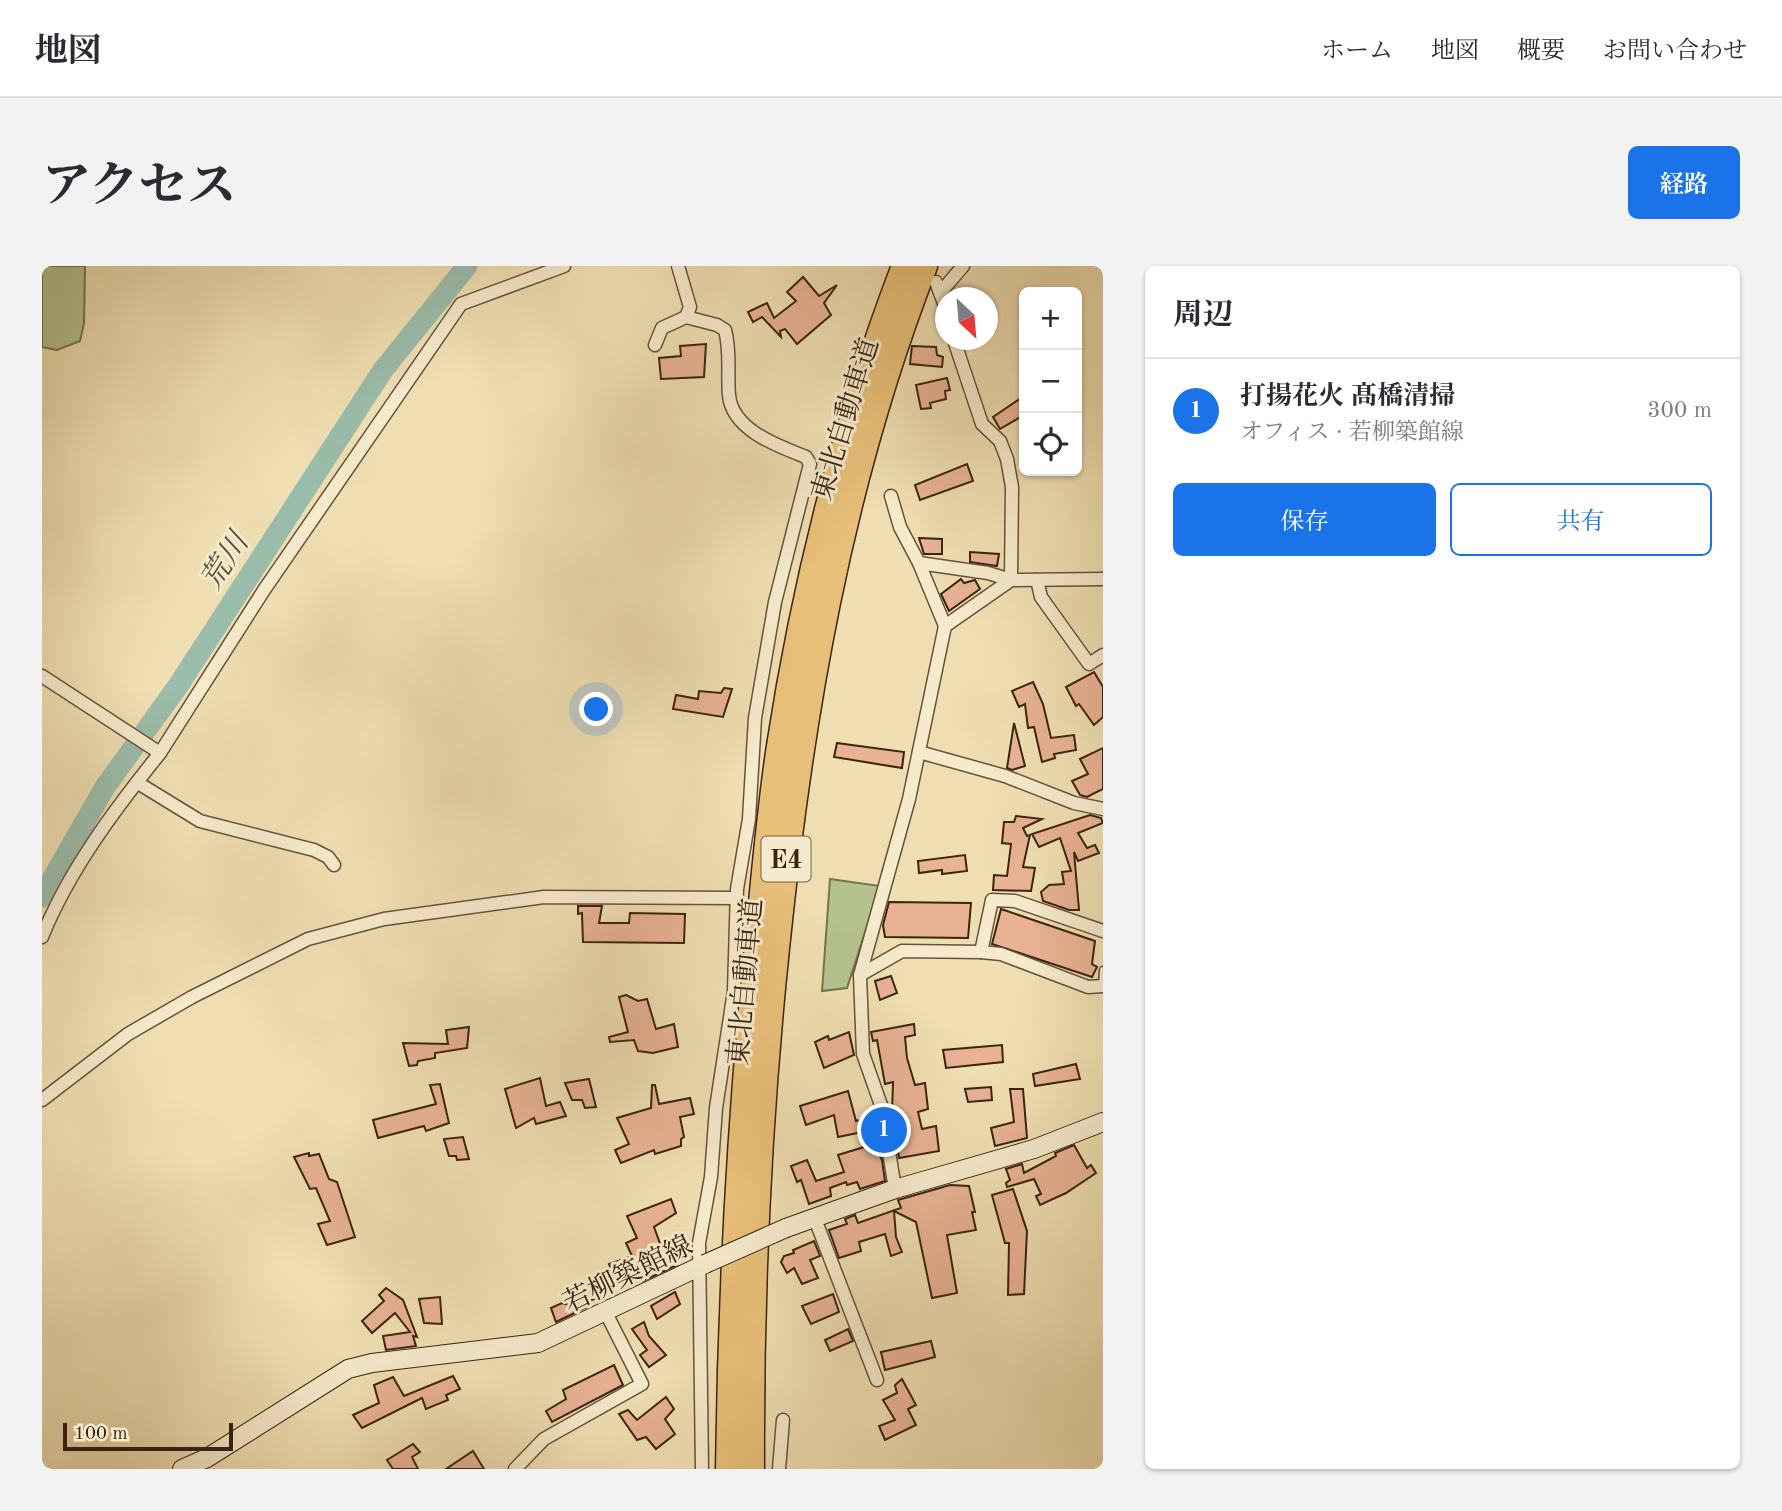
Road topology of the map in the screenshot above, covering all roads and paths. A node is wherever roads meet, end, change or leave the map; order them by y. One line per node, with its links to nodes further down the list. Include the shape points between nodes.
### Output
1 (564, 266): 17 (street, via 461,304)
2 (678, 266): 6 (street, via 690,307)
3 (904, 266): 40 (highway, 東北自動車道 / E4, via 857,405 824,524 779,748 748,1037)
4 (964, 266): 5 (street)
5 (934, 280): 41 (highway, 東北自動車道 / E4, via 876,412 843,528 800,750 768,1038 753,1287)
6 (686, 317): 7 (street, via 662,328); 22 (street, via 725,330 734,413 760,436 806,457 810,464 766,649)
7 (655, 345)
8 (957, 350): 12 (street, via 982,424 1000,441 1007,459 1012,487)
9 (891, 496): 10 (street, via 900,527)
10 (919, 563): 12 (street); 14 (street)
11 (1103, 579): 13 (street)
12 (1011, 580): 13 (street); 14 (street)
13 (1037, 580): 15 (street, via 1041,597 1089,664)
14 (945, 626): 18 (street)
15 (1103, 655)
16 (42, 676): 17 (street)
17 (157, 751): 19 (street)
18 (919, 752): 20 (street); 27 (street)
19 (138, 783): 21 (street, via 200,821 314,850); 24 (street, via 100,832)
20 (1103, 809)
21 (334, 865)
22 (737, 898): 29 (street, via 544,897 384,919 308,939 128,1034); 33 (street, via 734,992 699,1243)
23 (1103, 931): 25 (street, via 1015,901 992,900)
24 (42, 937)
25 (981, 952): 27 (street, via 902,951); 28 (street, via 1000,954 1088,987)
26 (1103, 970): 28 (lane)
27 (860, 975): 31 (street, via 863,1054 882,1108)
28 (1102, 986)
29 (42, 1100)
30 (1103, 1122): 31 (main road, 若柳築館線, via 1034,1149)
31 (895, 1189): 32 (main road, 若柳築館線)
32 (815, 1219): 33 (main road, 若柳築館線, bridge); 35 (street)
33 (701, 1266): 34 (main road, 若柳築館線); 39 (street)
34 (606, 1313): 37 (main road, 若柳築館線, via 538,1343 348,1369 208,1458); 38 (street, via 642,1384 544,1439)
35 (877, 1380)
36 (782, 1420): 42 (street)
37 (182, 1469)
38 (515, 1469)
39 (702, 1469)
40 (728, 1469)
41 (752, 1469)
42 (779, 1469)

